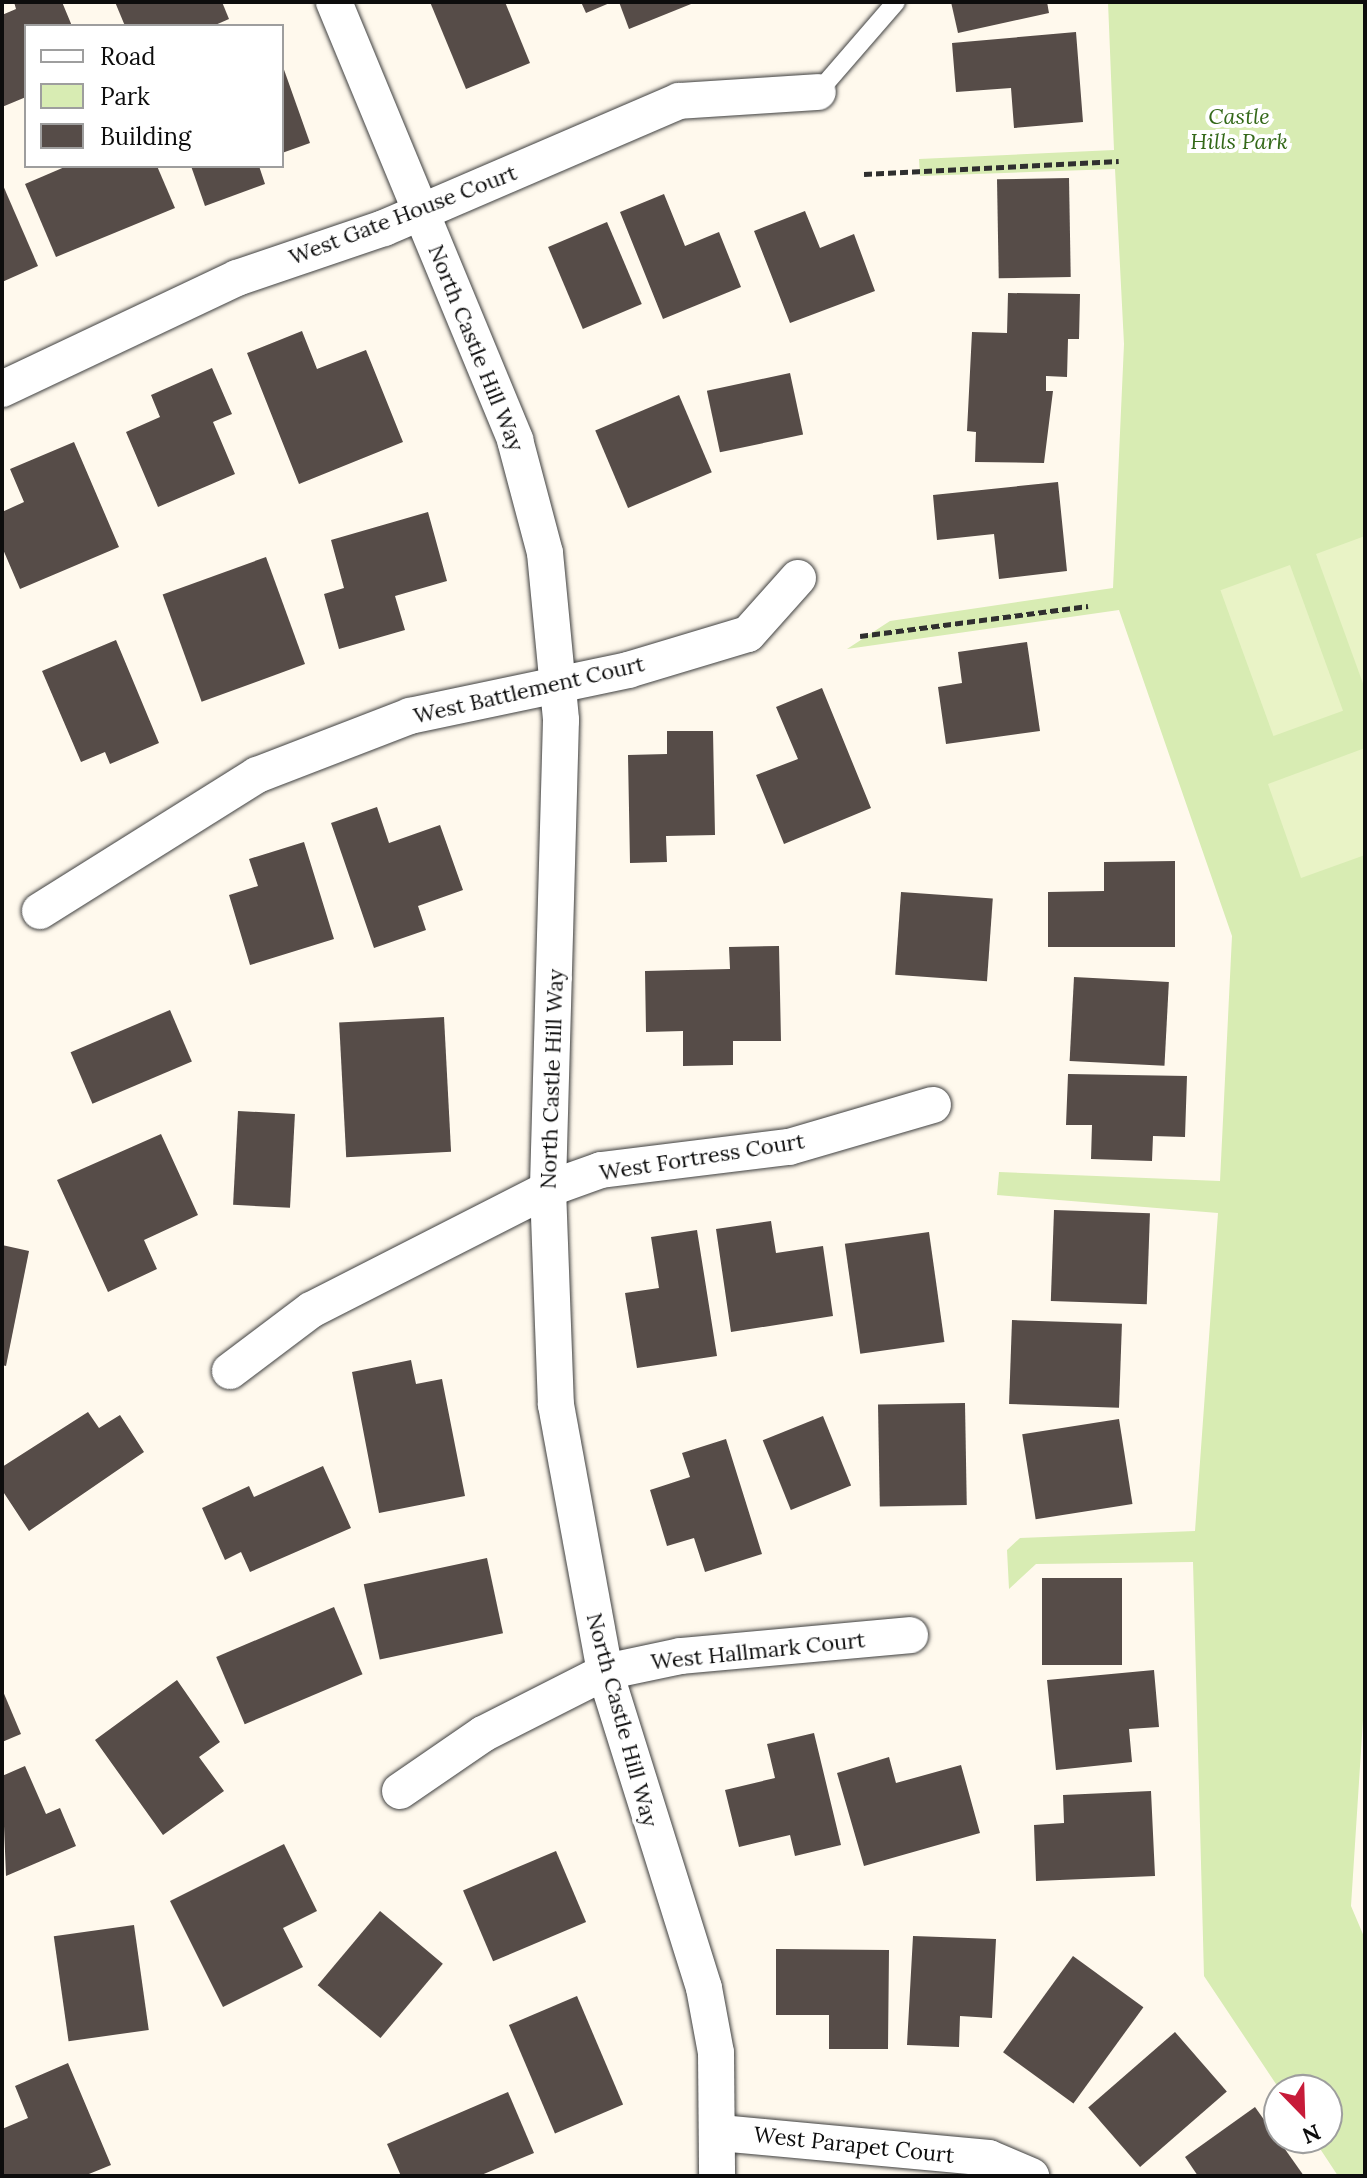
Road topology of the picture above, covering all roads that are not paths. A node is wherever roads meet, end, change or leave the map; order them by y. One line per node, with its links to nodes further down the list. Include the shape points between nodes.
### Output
1 (334, 2): 4 (street, North Castle Hill Way)
2 (896, 2): 3 (lane)
3 (818, 92): 4 (street, West Gate House Court, via 679,101)
4 (421, 212): 5 (street, West Gate House Court, via 237,278); 7 (street, North Castle Hill Way, via 515,440 545,553)
5 (2, 389)
6 (798, 578): 7 (street, West Battlement Court, via 748,634 628,670)
7 (558, 682): 8 (street, West Battlement Court, via 410,716 257,775); 10 (street, North Castle Hill Way, via 559,915)
8 (40, 911)
9 (933, 1105): 10 (street, West Fortress Court, via 789,1147 601,1170)
10 (548, 1189): 11 (street, West Fortress Court, via 311,1310); 13 (street, North Castle Hill Way, via 556,1405)
11 (230, 1371)
12 (910, 1635): 13 (street, West Hallmark Court, via 681,1656)
13 (605, 1672): 14 (street, West Hallmark Court, via 483,1734); 15 (street, North Castle Hill Way, via 704,1988)
14 (400, 1791)
15 (720, 2133): 16 (street, North Castle Hill Way); 17 (street, West Parapet Court, via 989,2158)
16 (717, 2176)
17 (1031, 2176)

